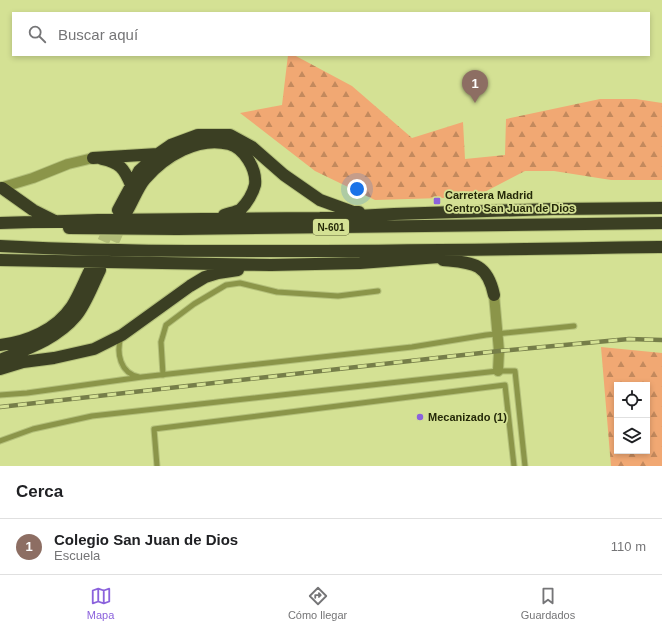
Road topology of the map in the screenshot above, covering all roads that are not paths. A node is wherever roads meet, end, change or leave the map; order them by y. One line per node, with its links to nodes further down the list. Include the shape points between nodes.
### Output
1 (158, 154): 2 (highway); 3 (highway, via 140,171); 6 (highway, via 171,145 198,135 230,135 252,147 284,175 320,200 353,212)
2 (93, 158): 3 (highway, via 114,162 124,170); 4 (street, via 68,164)
3 (131, 185): 7 (highway, via 123,210 145,179 174,155 193,146 210,142 230,144 242,152 249,162 255,185 240,210)
4 (1, 188): 8 (highway, via 32,210)
5 (662, 208): 6 (highway)
6 (394, 214): 7 (highway, via 320,218)
7 (216, 218): 8 (highway)
8 (55, 221): 10 (highway)
9 (662, 223): 10 (highway, N-601, via 177,229 93,229)
10 (0, 224)
11 (0, 246): 13 (highway, N-601, via 175,251)
12 (662, 247): 13 (highway, N-601)
13 (502, 249): 14 (highway, via 476,255)
14 (432, 259): 16 (highway); 19 (highway, via 461,262 481,268 492,284)
15 (0, 260): 16 (highway)
16 (271, 265): 22 (highway, via 206,277)
17 (95, 270): 24 (highway, via 71,307 59,320)
18 (378, 291): 30 (lane, via 338,296 277,292 240,283 226,285 166,325 161,342)
19 (494, 295): 21 (street)
20 (574, 326): 21 (lane)
21 (497, 334): 29 (street); 30 (lane, via 412,347)
22 (122, 335): 28 (highway, via 94,349 23,362); 31 (lane, via 118,350 123,367 128,373)
23 (0, 345): 24 (highway)
24 (15, 349): 25 (highway); 26 (highway); 27 (highway)
25 (0, 351)
26 (0, 354)
27 (0, 360)
28 (0, 369)
29 (498, 371): 33 (lane, via 92,416 33,428); 36 (lane, via 515,371)
30 (163, 375): 31 (lane)
31 (142, 377): 32 (lane)
32 (0, 395)
33 (0, 441)
34 (157, 466): 35 (lane, via 154,429 505,385)
35 (514, 466)
36 (525, 466)

